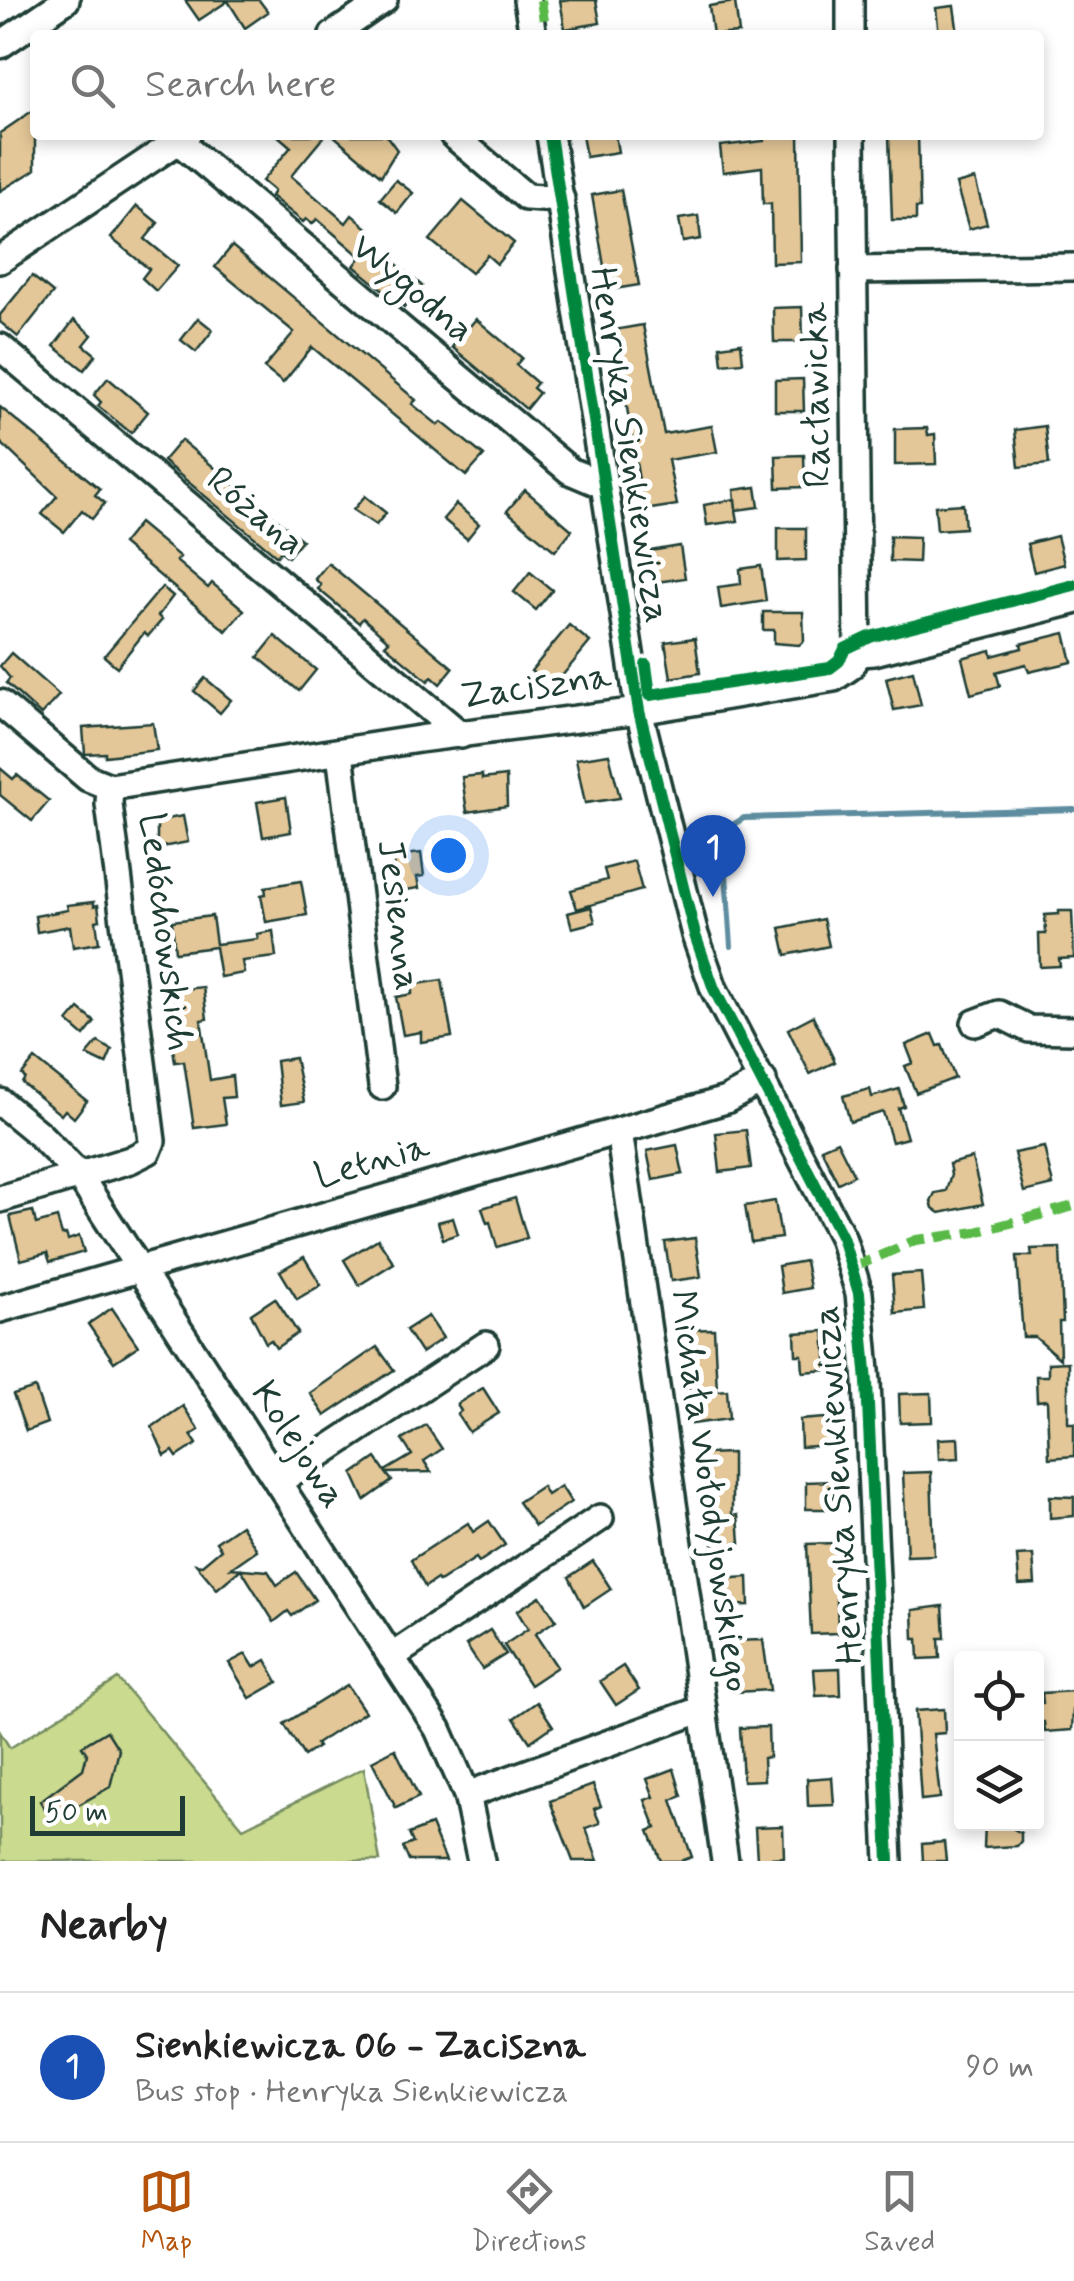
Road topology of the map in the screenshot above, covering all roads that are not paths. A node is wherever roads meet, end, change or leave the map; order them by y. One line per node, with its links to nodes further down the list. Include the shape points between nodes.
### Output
1 (66, 0): 8 (street)
2 (384, 0): 5 (street)
3 (527, 0): 6 (street)
4 (850, 0): 7 (street)
5 (341, 30)
6 (532, 30)
7 (850, 30)
8 (0, 45)
9 (180, 140): 15 (street)
10 (185, 140): 19 (street, Wygodna, via 570,471)
11 (460, 140): 14 (street, via 526,197)
12 (551, 140): 14 (street, Henryka Sienkiewicza)
13 (852, 140): 17 (street, Racławicka)
14 (561, 199): 19 (street, Henryka Sienkiewicza)
15 (0, 260)
16 (1074, 268): 17 (street)
17 (854, 270): 21 (street, Racławicka)
18 (0, 347): 24 (street, Różana)
19 (603, 485): 23 (street, Henryka Sienkiewicza)
20 (1074, 600): 21 (street, Zaciszna)
21 (858, 653): 23 (street, Zaciszna, via 834,678)
22 (0, 703): 26 (street, Ledóchowskich, via 88,778)
23 (639, 710): 24 (street, Zaciszna); 29 (street, Henryka Sienkiewicza, via 694,936)
24 (461, 735): 25 (street, Zaciszna)
25 (340, 753): 26 (street, Zaciszna); 30 (street, Jesienna)
26 (110, 787): 33 (street, Ledóchowskich, via 152,1141 140,1156)
27 (975, 1023): 28 (street, via 999,1014 1030,1029)
28 (1074, 1030)
29 (763, 1080): 32 (street, Letnia, via 726,1100); 45 (street, Henryka Sienkiewicza, via 842,1237 859,1293)
30 (382, 1086)
31 (0, 1102): 33 (street, Kolejowa)
32 (619, 1131): 35 (street, Letnia); 41 (street, Michała Wołodyjowskiego)
33 (78, 1174): 34 (street, Ledóchowskich); 35 (street, Kolejowa)
34 (0, 1200)
35 (139, 1269): 36 (street, Letnia); 38 (street, Kolejowa)
36 (0, 1308)
37 (486, 1345): 38 (street)
38 (278, 1482): 40 (street, Kolejowa)
39 (600, 1518): 40 (street)
40 (391, 1657): 42 (street, Kolejowa, via 438,1729)
41 (703, 1709): 42 (street); 44 (street, Michała Wołodyjowskiego)
42 (466, 1795): 43 (street, Kolejowa)
43 (481, 1861)
44 (725, 1861)
45 (890, 1861)

